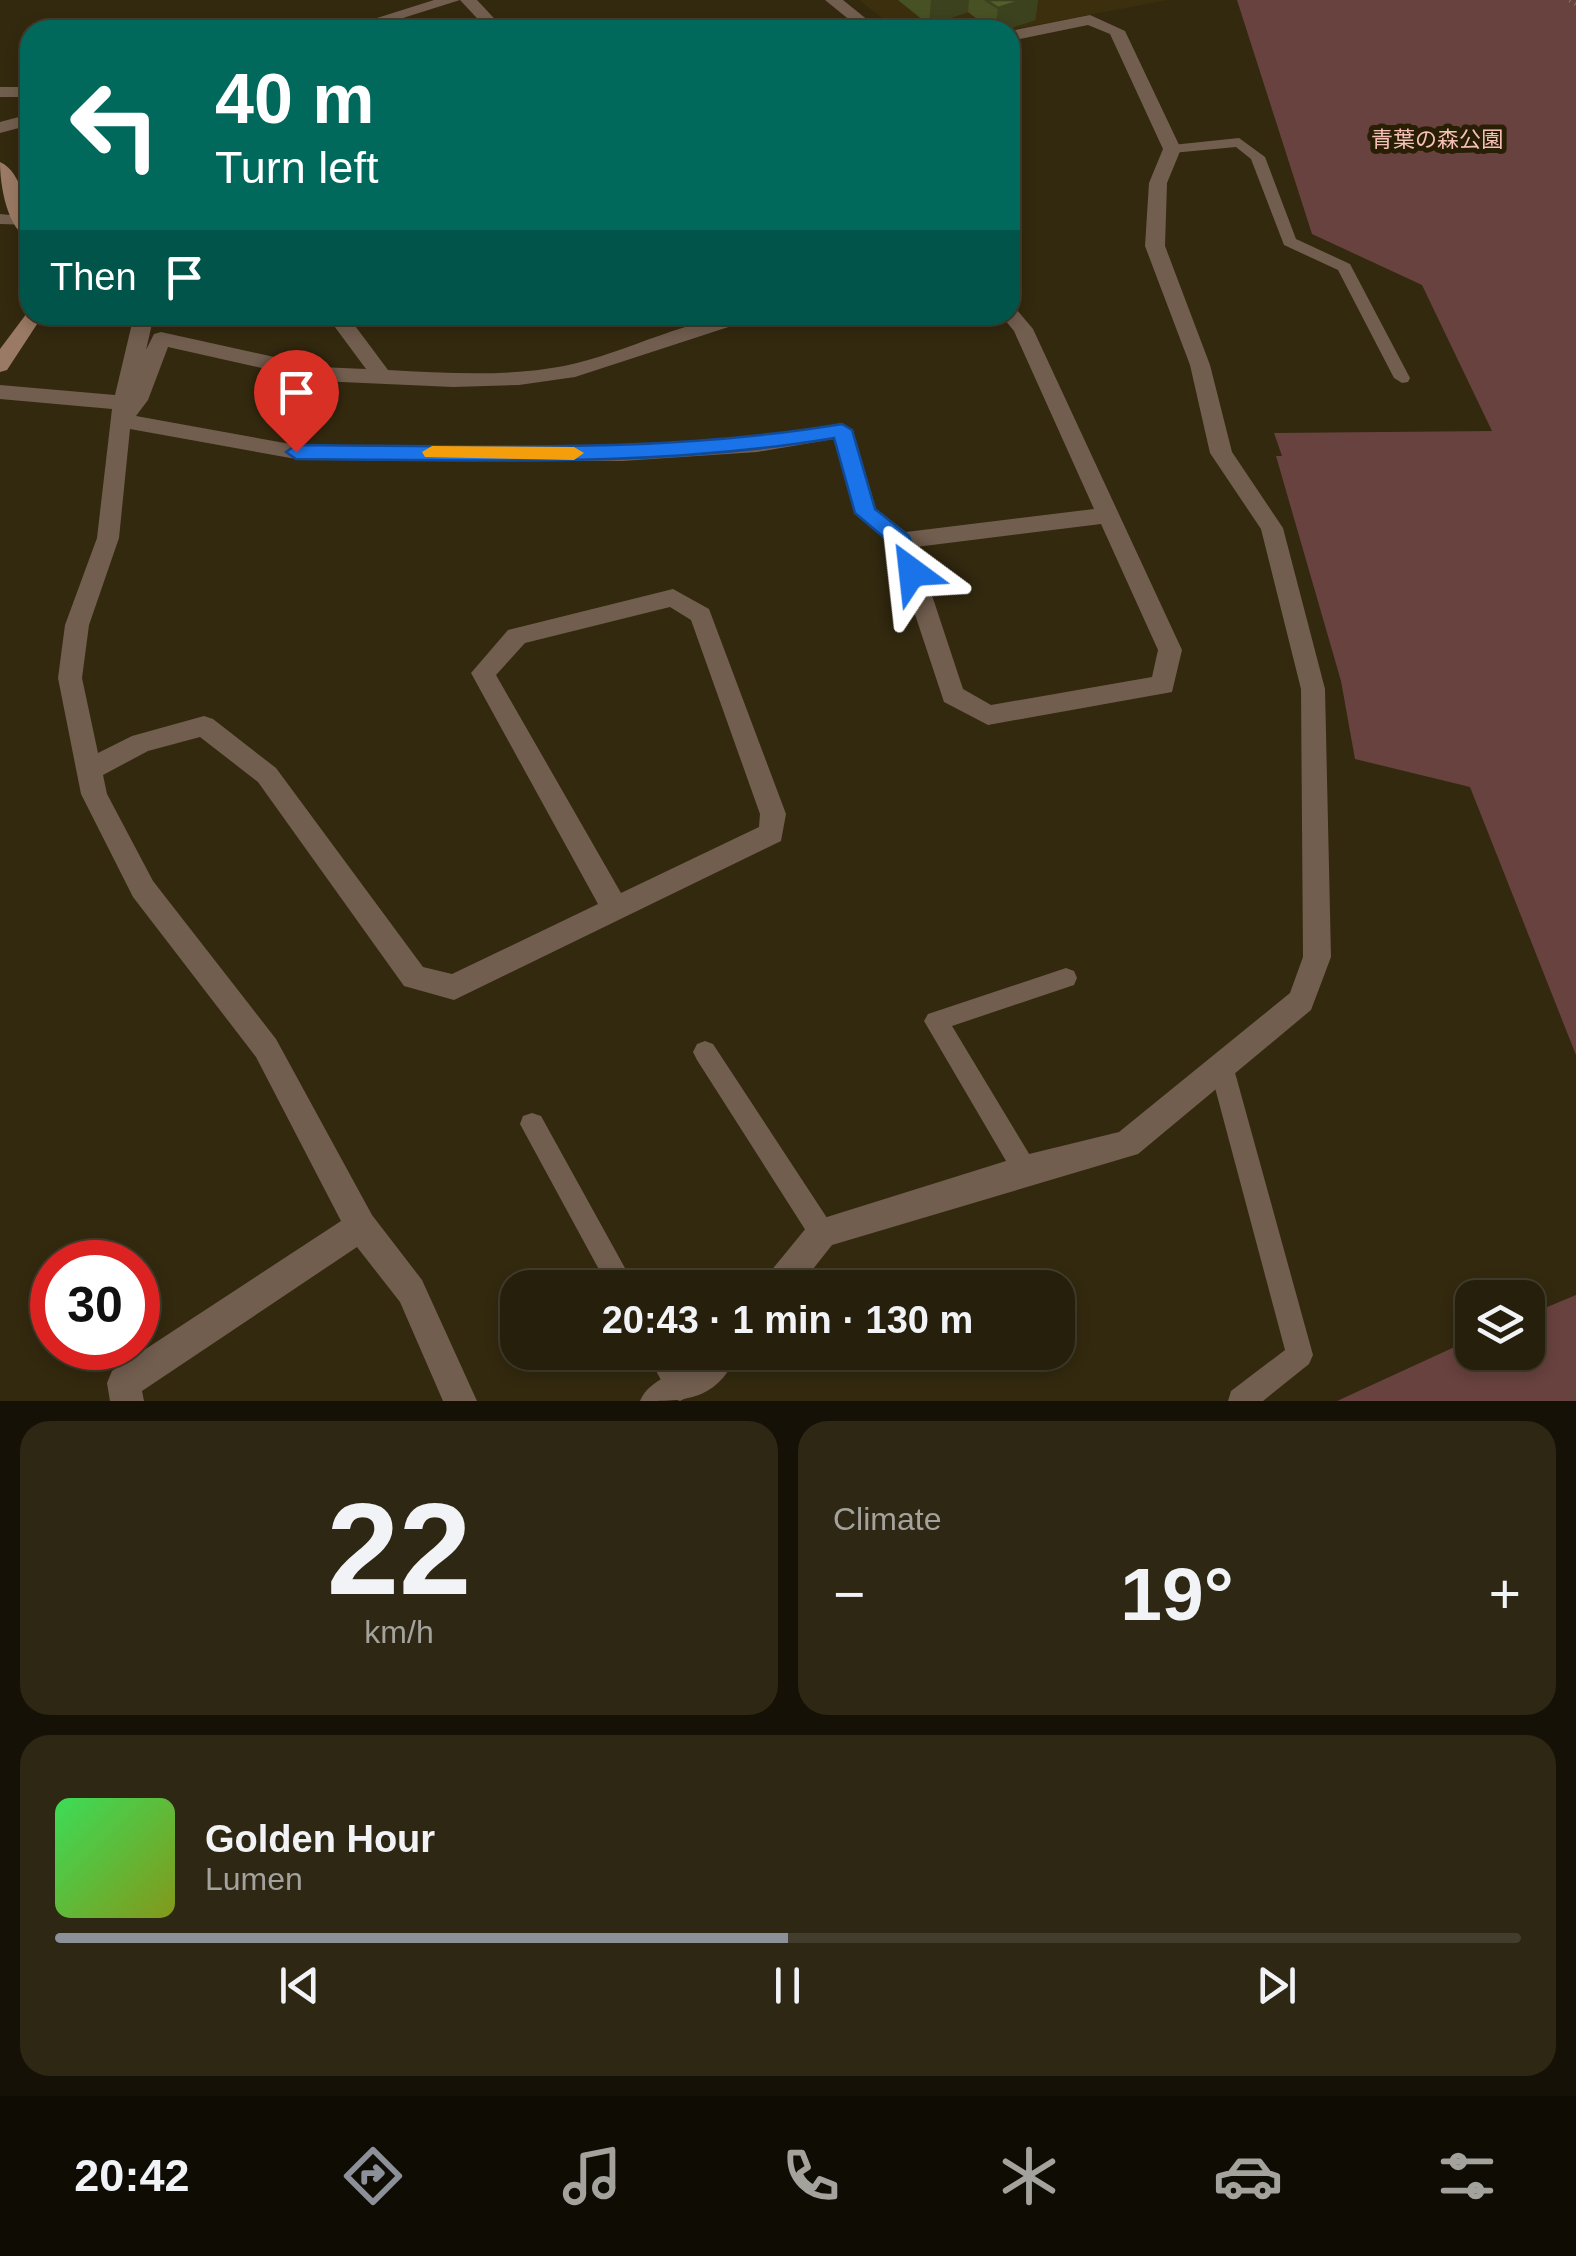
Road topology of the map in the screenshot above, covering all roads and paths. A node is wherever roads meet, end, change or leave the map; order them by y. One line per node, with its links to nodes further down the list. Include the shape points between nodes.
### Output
1 (452, 0): 4 (street)
2 (468, 0): 5 (street)
3 (834, 0): 6 (street)
4 (395, 20)
5 (487, 20)
6 (859, 20)
7 (1020, 34): 8 (street, via 1090,20 1117,31)
8 (1172, 149): 18 (lane, via 1239,142 1258,157 1289,242 1344,267); 27 (street, via 1158,183 1155,246 1200,365 1221,453 1272,528 1313,689 1318,957 1302,1001)
9 (0, 168): 10 (street)
10 (20, 209)
11 (27, 325): 16 (street)
12 (142, 325): 20 (street)
13 (343, 325): 17 (street)
14 (715, 325): 17 (street, via 568,372 453,380)
15 (1020, 325): 21 (street)
16 (0, 366)
17 (380, 374): 20 (street, via 319,374 161,339 137,400)
18 (1402, 378)
19 (0, 392): 20 (street)
20 (121, 412): 22 (street, via 296,452 622,454 756,445 842,430 866,513); 23 (street, via 108,538 77,624 70,678)
21 (1109, 515): 22 (street); 22 (street, via 1170,650 1163,686 988,715 953,695)
22 (902, 541)
23 (89, 770): 24 (street, via 141,742 204,726 267,776 414,977 454,988); 30 (street, via 94,794 144,889 266,1048)
24 (614, 909): 24 (street, via 772,833 773,814 701,615 672,598 518,636 483,674)
25 (1066, 978): 29 (lane, via 936,1021)
26 (705, 1052): 31 (lane)
27 (1222, 1069): 29 (street, via 1127,1144); 36 (lane, via 1300,1355)
28 (532, 1124): 32 (lane)
29 (1025, 1170): 31 (street)
30 (361, 1226): 34 (street, via 124,1383); 35 (street, via 412,1291)
31 (822, 1233): 33 (street)
32 (613, 1270)
33 (792, 1270)
34 (127, 1401)
35 (460, 1401)
36 (1241, 1401)

